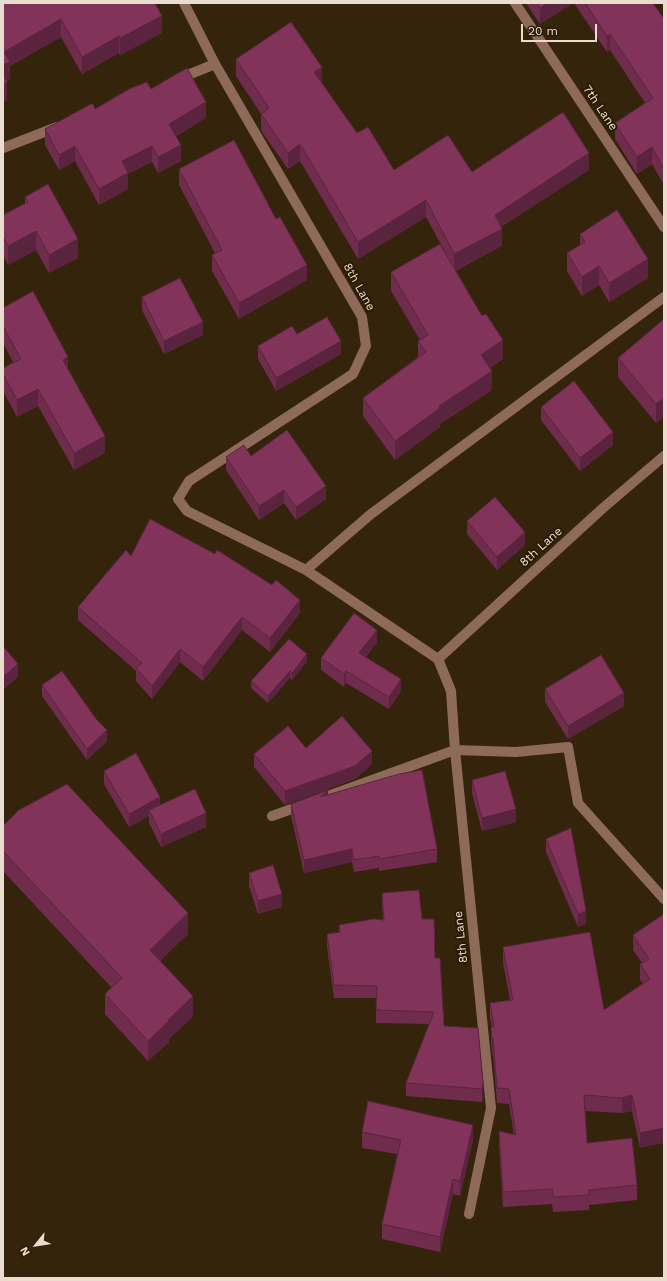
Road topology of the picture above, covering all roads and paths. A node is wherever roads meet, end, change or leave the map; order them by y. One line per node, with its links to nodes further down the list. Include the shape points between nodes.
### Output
1 (184, 3): 3 (street, 8th Lane)
2 (515, 3): 7 (street, 7th Lane)
3 (215, 64): 4 (street); 10 (street, 8th Lane, via 362,317 366,346 353,374 189,481 178,499 187,511)
4 (171, 81)
5 (69, 122): 6 (street)
6 (3, 148)
7 (664, 227)
8 (664, 297): 10 (street, via 371,514)
9 (664, 456): 11 (street, 8th Lane, via 603,508)
10 (306, 570): 11 (street, 8th Lane)
11 (438, 659): 12 (street, 8th Lane, via 451,691)
12 (455, 750): 13 (street); 14 (street, via 516,752 568,747 578,803); 15 (street, 8th Lane, via 491,1108)
13 (272, 816)
14 (664, 899)
15 (469, 1214)

